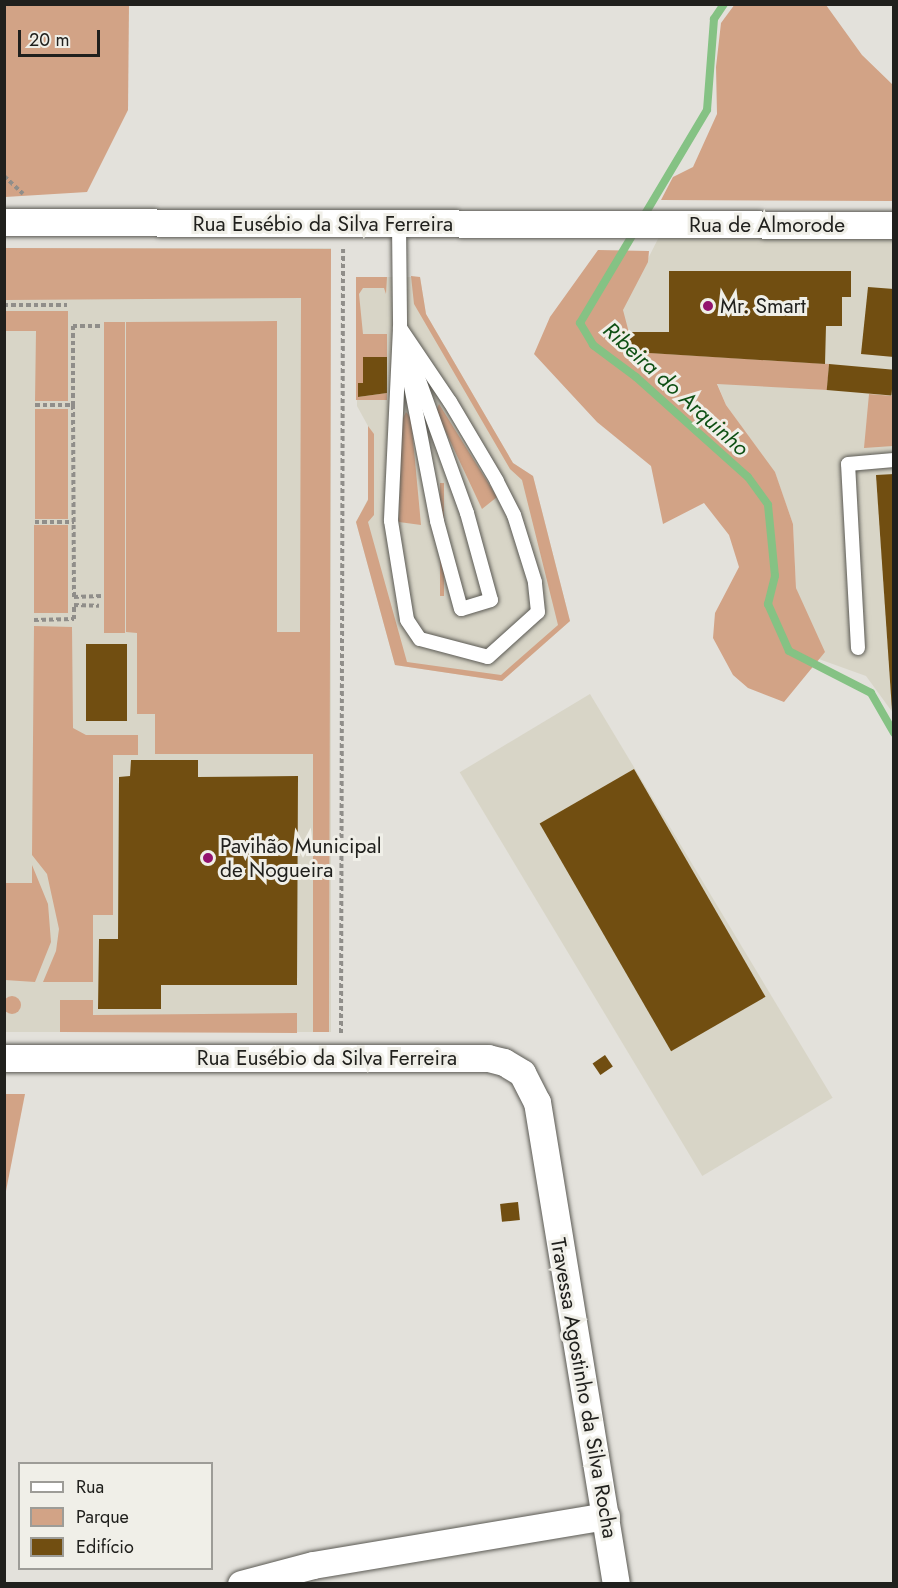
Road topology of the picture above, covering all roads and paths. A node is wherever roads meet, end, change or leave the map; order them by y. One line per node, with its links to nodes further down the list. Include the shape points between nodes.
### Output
1 (4, 222): 2 (street, Rua Eusébio da Silva Ferreira)
2 (343, 224): 3 (street, Rua Eusébio da Silva Ferreira); 20 (path)
3 (399, 224): 4 (street, Rua Eusébio da Silva Ferreira); 9 (lane)
4 (640, 225): 5 (street, Rua de Almorode)
5 (894, 225)
6 (4, 305): 7 (path)
7 (67, 305)
8 (100, 326): 11 (path, via 73,326)
9 (400, 328): 9 (lane, via 437,521 461,609 491,600 467,513); 9 (lane, via 391,521 407,620 420,639 488,657 537,612 535,582 514,515 497,481)
10 (35, 405): 11 (path)
11 (73, 405): 14 (path)
12 (894, 460): 18 (lane, via 848,464)
13 (35, 522): 14 (path)
14 (74, 522): 15 (path, via 74,597)
15 (101, 596)
16 (99, 606): 17 (path, via 74,605 74,619)
17 (34, 620)
18 (858, 648)
19 (4, 1058): 20 (street, Rua Eusébio da Silva Ferreira)
20 (341, 1058): 21 (street, Rua Eusébio da Silva Ferreira, via 488,1058 513,1066 535,1092)
21 (551, 1192): 22 (street, Travessa Agostinho da Silva Rocha)
22 (606, 1516): 23 (street); 26 (street, Travessa Agostinho da Silva Rocha)
23 (313, 1565): 24 (street); 25 (street)
24 (241, 1584)
25 (280, 1584)
26 (616, 1584)

